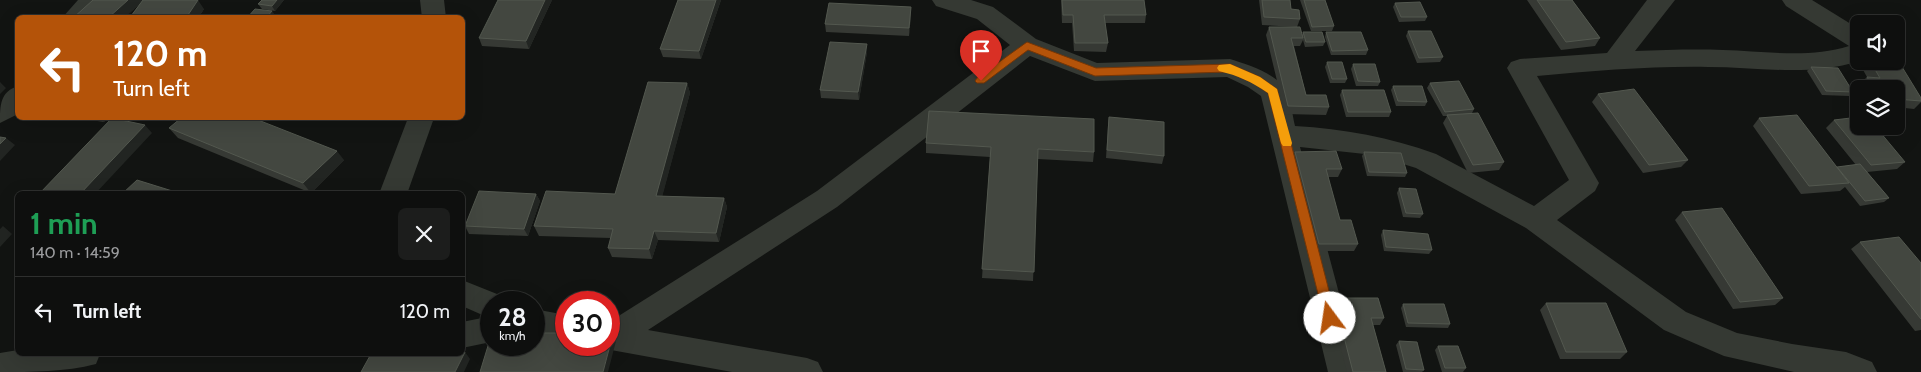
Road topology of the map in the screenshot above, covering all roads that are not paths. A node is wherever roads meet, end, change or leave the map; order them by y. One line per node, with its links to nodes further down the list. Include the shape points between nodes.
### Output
1 (92, 0): 6 (street)
2 (432, 0): 7 (street)
3 (944, 0): 9 (street, via 985,13)
4 (1663, 0): 11 (street)
5 (1794, 0): 8 (street)
6 (77, 15)
7 (434, 15)
8 (1850, 35)
9 (1027, 45): 15 (street, via 1095,72 1230,68 1273,91); 20 (street, via 827,199)
10 (1850, 56): 11 (street, via 1806,61 1709,58)
11 (1616, 61): 17 (street, via 1520,68 1585,184)
12 (15, 99): 13 (street)
13 (0, 113)
14 (420, 120): 16 (street)
15 (1285, 136): 17 (street, via 1381,145 1409,153); 27 (street)
16 (393, 191)
17 (1536, 220): 28 (street, via 1675,320 1734,346 1846,366)
18 (465, 293): 19 (street)
19 (480, 300)
20 (620, 330)
21 (480, 331): 22 (street)
22 (465, 334)
23 (620, 338): 26 (street)
24 (72, 356): 25 (street)
25 (0, 367)
26 (807, 372)
27 (1344, 372)
28 (1861, 372)

